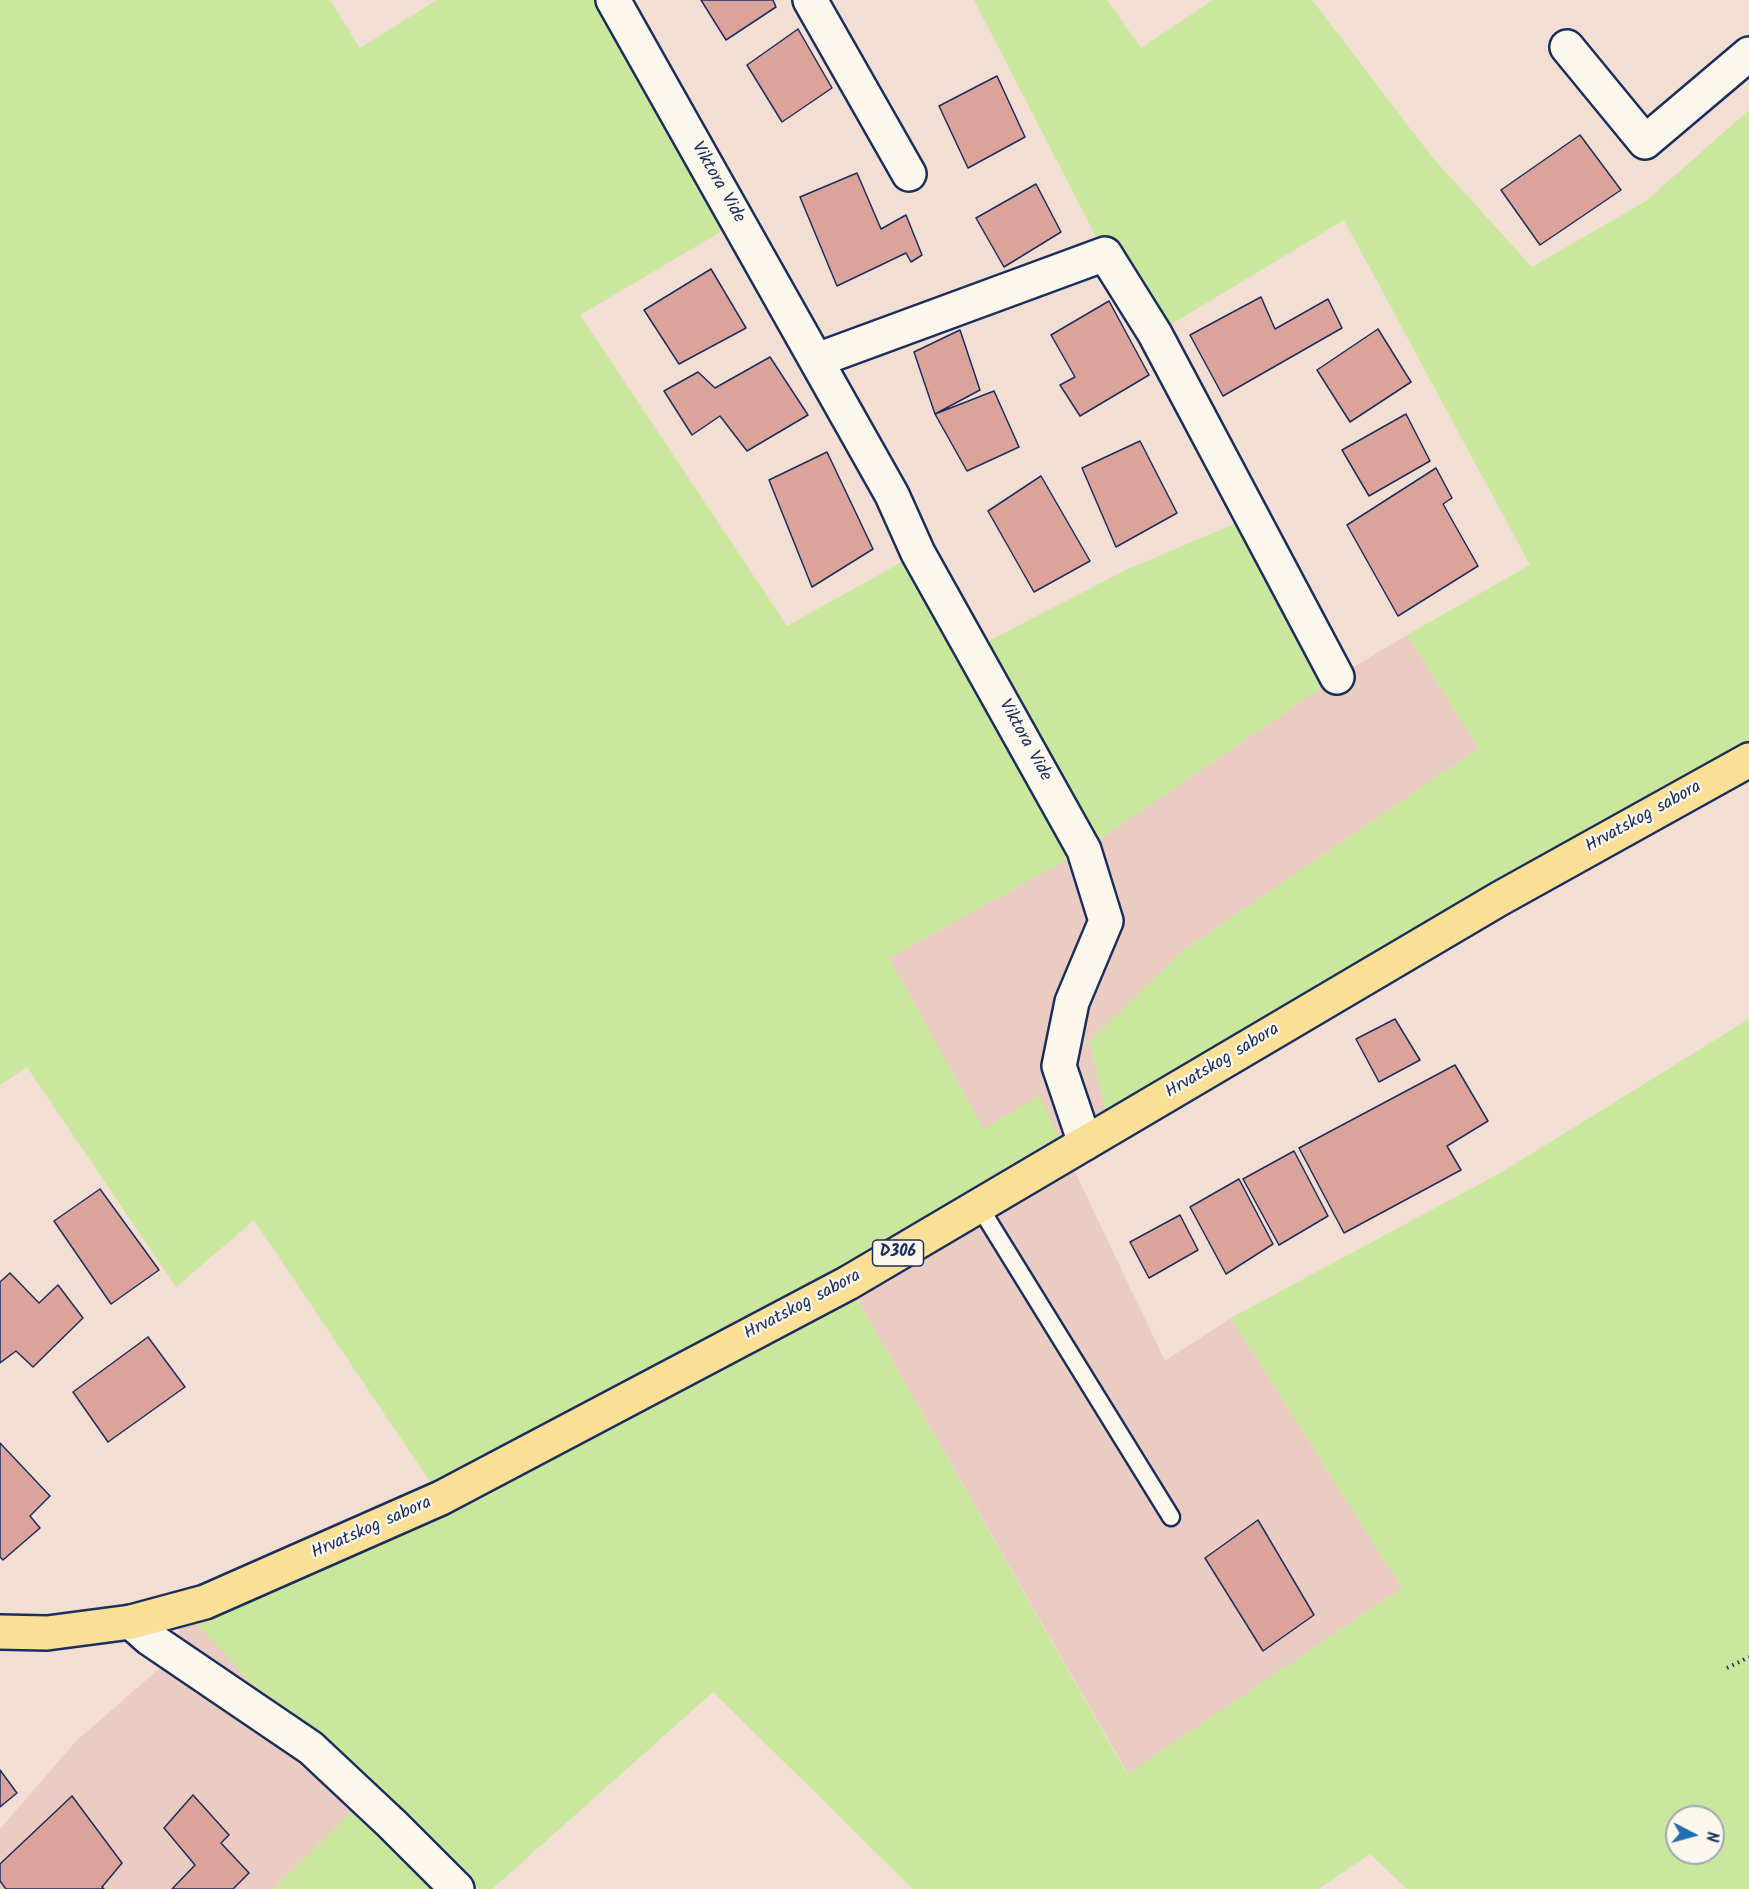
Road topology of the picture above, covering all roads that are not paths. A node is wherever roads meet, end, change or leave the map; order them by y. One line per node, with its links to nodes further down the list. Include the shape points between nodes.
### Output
1 (810, 0): 5 (street)
2 (619, 2): 6 (street, Viktora Vide)
3 (1567, 47): 4 (street, via 1645,142)
4 (1749, 54)
5 (909, 174)
6 (817, 360): 7 (street, via 1105,254 1161,344); 9 (street, Viktora Vide, via 892,495 918,553 1084,850 1106,921 1072,1002 1059,1066)
7 (1337, 677)
8 (1749, 760): 9 (main road, Hrvatskog sabora / D306, via 1499,899)
9 (1086, 1143): 10 (main road, Hrvatskog sabora / D306)
10 (979, 1206): 11 (lane); 12 (main road, Hrvatskog sabora / D306, via 848,1283 441,1498 204,1602)
11 (1171, 1517)
12 (131, 1622): 13 (main road, Hrvatskog sabora / D306, via 47,1633); 14 (street, via 311,1748)
13 (0, 1632)
14 (457, 1889)

